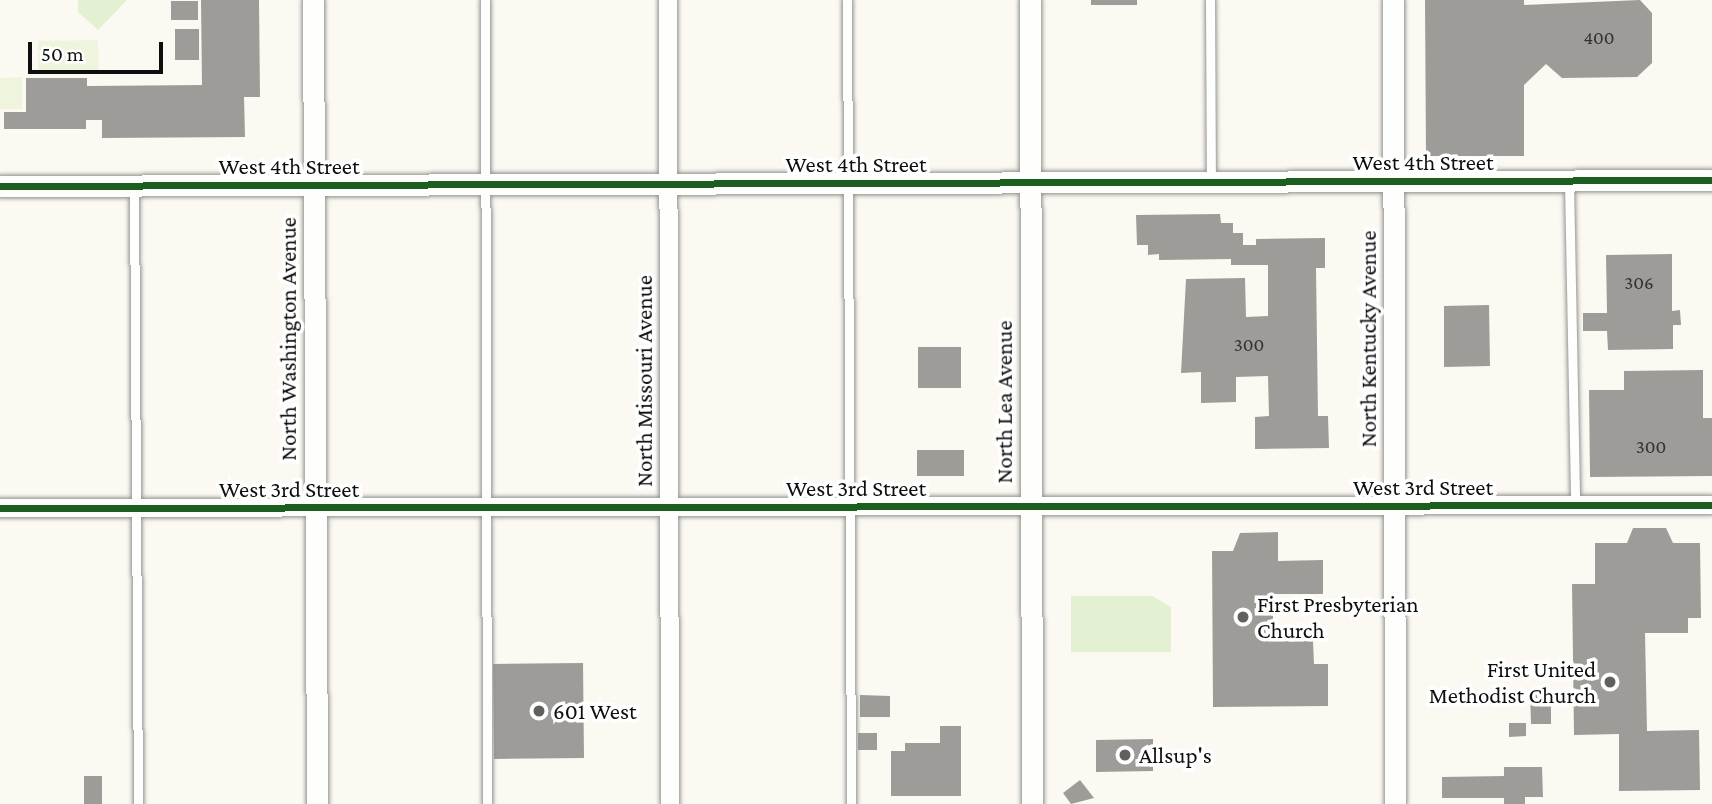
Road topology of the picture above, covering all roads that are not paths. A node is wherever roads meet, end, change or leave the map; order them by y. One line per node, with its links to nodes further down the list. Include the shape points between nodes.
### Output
1 (313, 0): 15 (street, North Washington Avenue)
2 (485, 0): 16 (lane)
3 (668, 0): 14 (street, North Missouri Avenue)
4 (847, 0): 12 (lane)
5 (1030, 0): 13 (street, North Lea Avenue)
6 (1210, 0): 11 (lane)
7 (1393, 0): 10 (street, North Kentucky Avenue)
8 (1569, 180): 9 (street, West 4th Street); 10 (street, West 4th Street); 20 (lane)
9 (1712, 180)
10 (1394, 181): 11 (street, West 4th Street); 24 (street, North Kentucky Avenue)
11 (1211, 182): 13 (street, West 4th Street)
12 (848, 183): 13 (street, West 4th Street); 14 (street, West 4th Street); 22 (lane)
13 (1031, 183): 23 (street, North Lea Avenue)
14 (668, 184): 16 (street, West 4th Street); 21 (street, North Missouri Avenue)
15 (313, 185): 16 (street, West 4th Street); 18 (street, West 4th Street); 27 (street, North Washington Avenue)
16 (486, 185): 28 (lane)
17 (0, 186): 18 (street, West 4th Street)
18 (134, 186): 26 (lane)
19 (1712, 505): 20 (street, West 3rd Street)
20 (1575, 506): 24 (street, West 3rd Street)
21 (669, 507): 22 (street, West 3rd Street); 28 (street, West 3rd Street); 32 (street, North Missouri Avenue)
22 (850, 507): 23 (street, West 3rd Street); 33 (lane)
23 (1031, 507): 24 (street, West 3rd Street); 34 (street, North Lea Avenue)
24 (1394, 507): 35 (street, North Kentucky Avenue)
25 (0, 508): 26 (street, West 3rd Street)
26 (135, 508): 27 (street, West 3rd Street); 29 (lane)
27 (315, 508): 28 (street, West 3rd Street); 30 (street, North Washington Avenue)
28 (488, 508): 31 (lane)
29 (138, 804)
30 (317, 804)
31 (488, 804)
32 (670, 804)
33 (852, 804)
34 (1032, 804)
35 (1395, 804)

